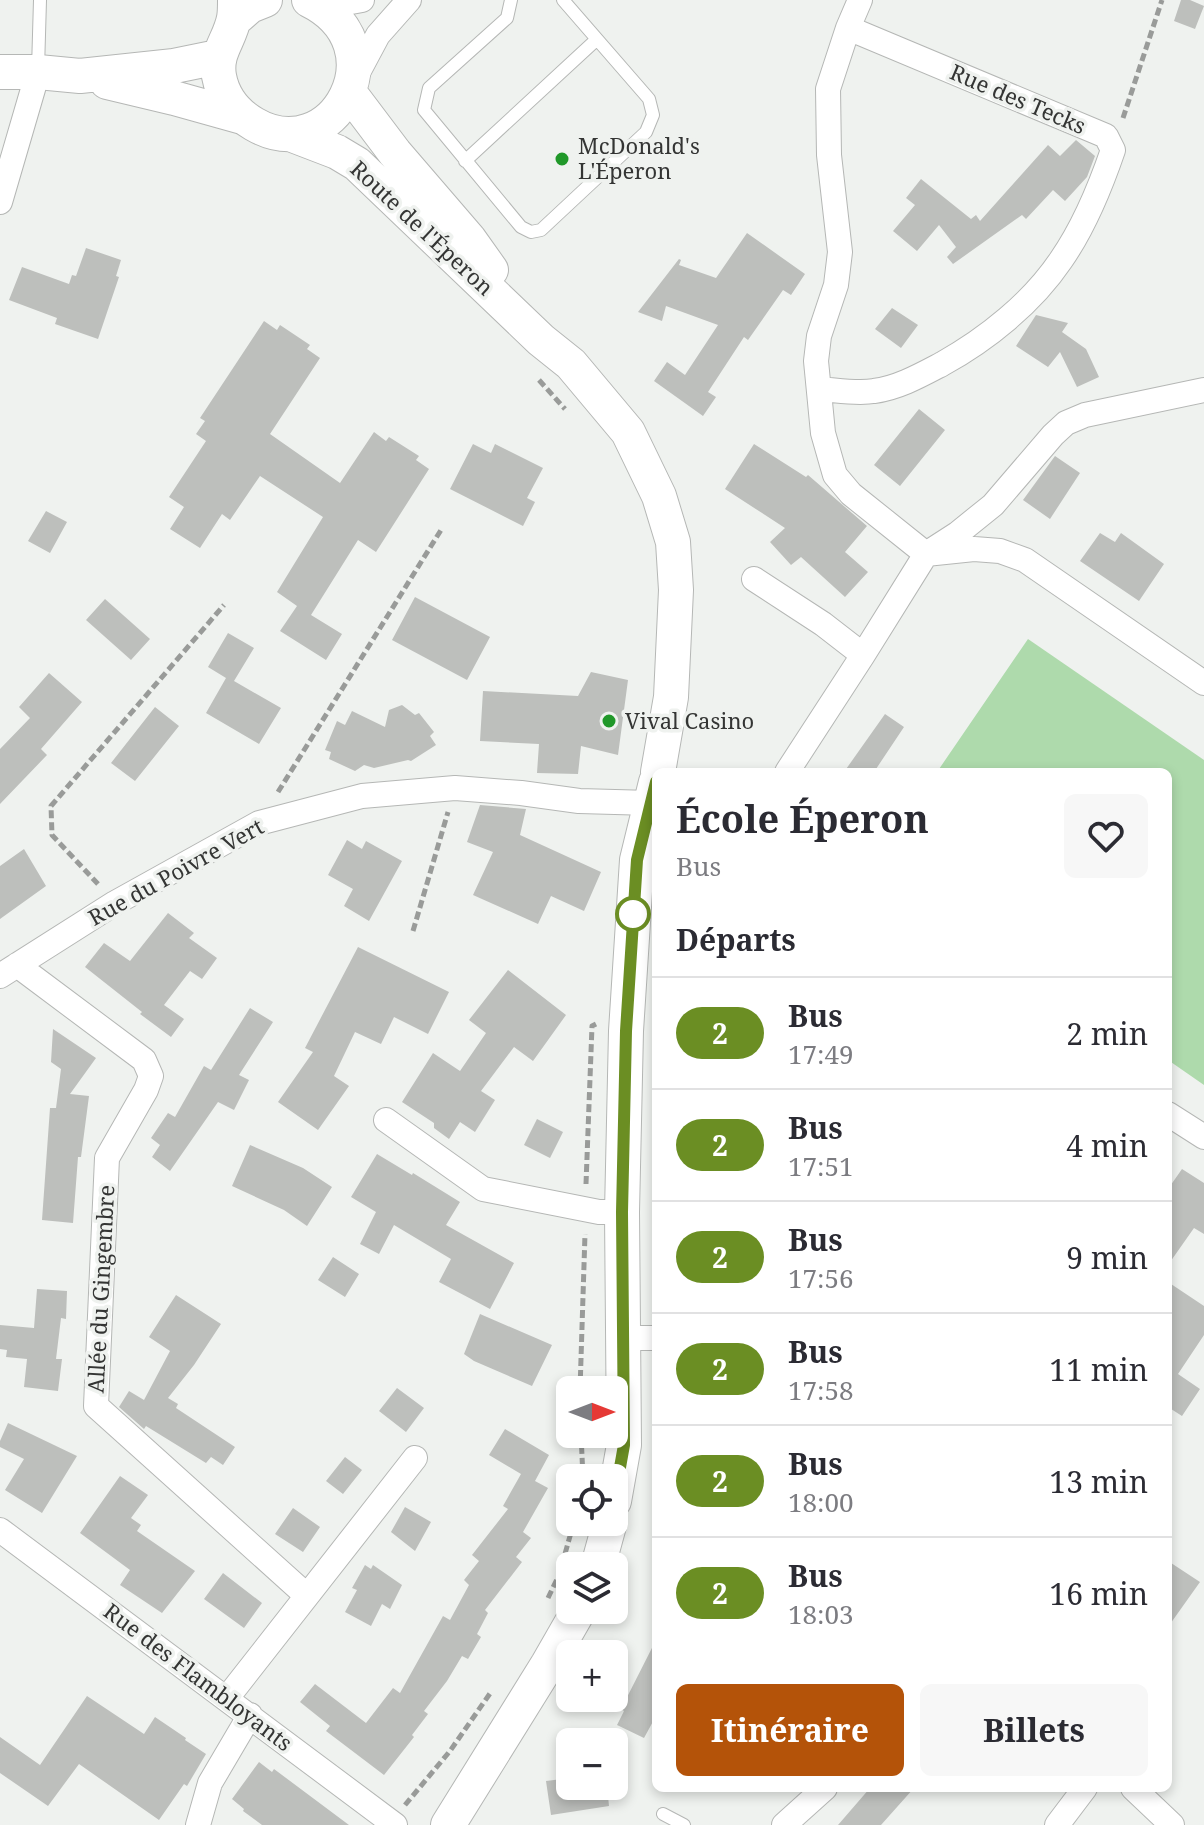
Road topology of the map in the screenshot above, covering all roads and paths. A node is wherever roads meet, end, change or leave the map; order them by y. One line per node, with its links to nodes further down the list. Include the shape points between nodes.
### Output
1 (40, 0): 15 (lane)
2 (265, 0): 10 (main road)
3 (362, 0): 9 (street)
4 (409, 0): 17 (street, via 378,35)
5 (511, 0): 21 (lane, via 507,18 429,88 424,110)
6 (563, 0): 12 (lane)
7 (860, 0): 11 (street)
8 (1162, 0): 20 (path)
9 (316, 4): 17 (main road, via 344,28 354,56)
10 (234, 10): 13 (main road)
11 (848, 28): 20 (street, Rue des Tecks, via 1106,136); 25 (street, via 828,89 840,252 836,285 819,336)
12 (596, 40): 21 (lane); 21 (lane, via 649,99 653,115 646,132 541,230 521,227)
13 (218, 57): 16 (main road); 18 (main road, via 223,90)
14 (0, 72): 15 (main road)
15 (38, 72): 16 (main road); 22 (street)
16 (80, 76): 18 (main road, Route de l'Éperon)
17 (350, 89): 19 (main road, via 329,119); 23 (main road, Route de l'Éperon)
18 (242, 117): 19 (main road, Route de l'Éperon, via 265,130)
19 (290, 134): 23 (main road, Route de l'Éperon, via 357,164)
20 (1113, 150): 25 (street, via 1061,261 1011,315 914,379 874,392)
21 (465, 161)
22 (0, 202)
23 (541, 340): 34 (main road, Route de l'Éperon, via 571,364 628,432 659,496 673,542 671,697)
24 (533, 373): 27 (path)
25 (819, 389): 29 (street, via 823,433 835,475)
26 (1204, 390): 29 (street, via 1066,423 993,505)
27 (572, 415)
28 (441, 530): 39 (path)
29 (926, 554): 32 (street); 33 (street, via 974,549 1025,560)
30 (754, 579): 32 (street)
31 (224, 605): 40 (path, via 51,806 52,835)
32 (863, 655): 35 (street)
33 (1204, 683)
34 (658, 768)
35 (790, 768)
36 (652, 787): 37 (street, Rue du Poivre Vert, via 579,801)
37 (455, 788): 39 (street, Rue du Poivre Vert, via 362,796); 41 (path)
38 (652, 798): 46 (main road, Route de l'Éperon, via 637,860)
39 (259, 823): 40 (street, Rue du Poivre Vert)
40 (115, 903): 42 (street, Rue du Poivre Vert)
41 (413, 931)
42 (9, 971): 53 (street, Allée du Gingembre, via 144,1060 151,1076 107,1158 96,1406)
43 (1172, 1117): 45 (street)
44 (386, 1120): 46 (street, via 483,1189)
45 (1204, 1137)
46 (622, 1212): 48 (main road, Route de l'Éperon)
47 (585, 1228): 49 (path)
48 (640, 1338): 51 (main road, Route de l'Éperon)
49 (580, 1376)
50 (415, 1458): 53 (street)
51 (621, 1464)
52 (0, 1530): 56 (street, Rue des Flambloyants)
53 (306, 1595): 56 (street)
54 (558, 1624): 64 (main road, via 548,1664)
55 (495, 1687): 62 (path)
56 (227, 1698): 57 (street, Rue des Flambloyants)
57 (250, 1715): 62 (street, Rue des Flambloyants); 63 (street, via 210,1783)
58 (821, 1792): 66 (street)
59 (1082, 1792): 67 (street)
60 (1137, 1792): 68 (street)
61 (663, 1814): 65 (lane)
62 (398, 1818)
63 (198, 1825)
64 (448, 1825)
65 (684, 1825)
66 (784, 1825)
67 (1057, 1825)
68 (1172, 1825)

